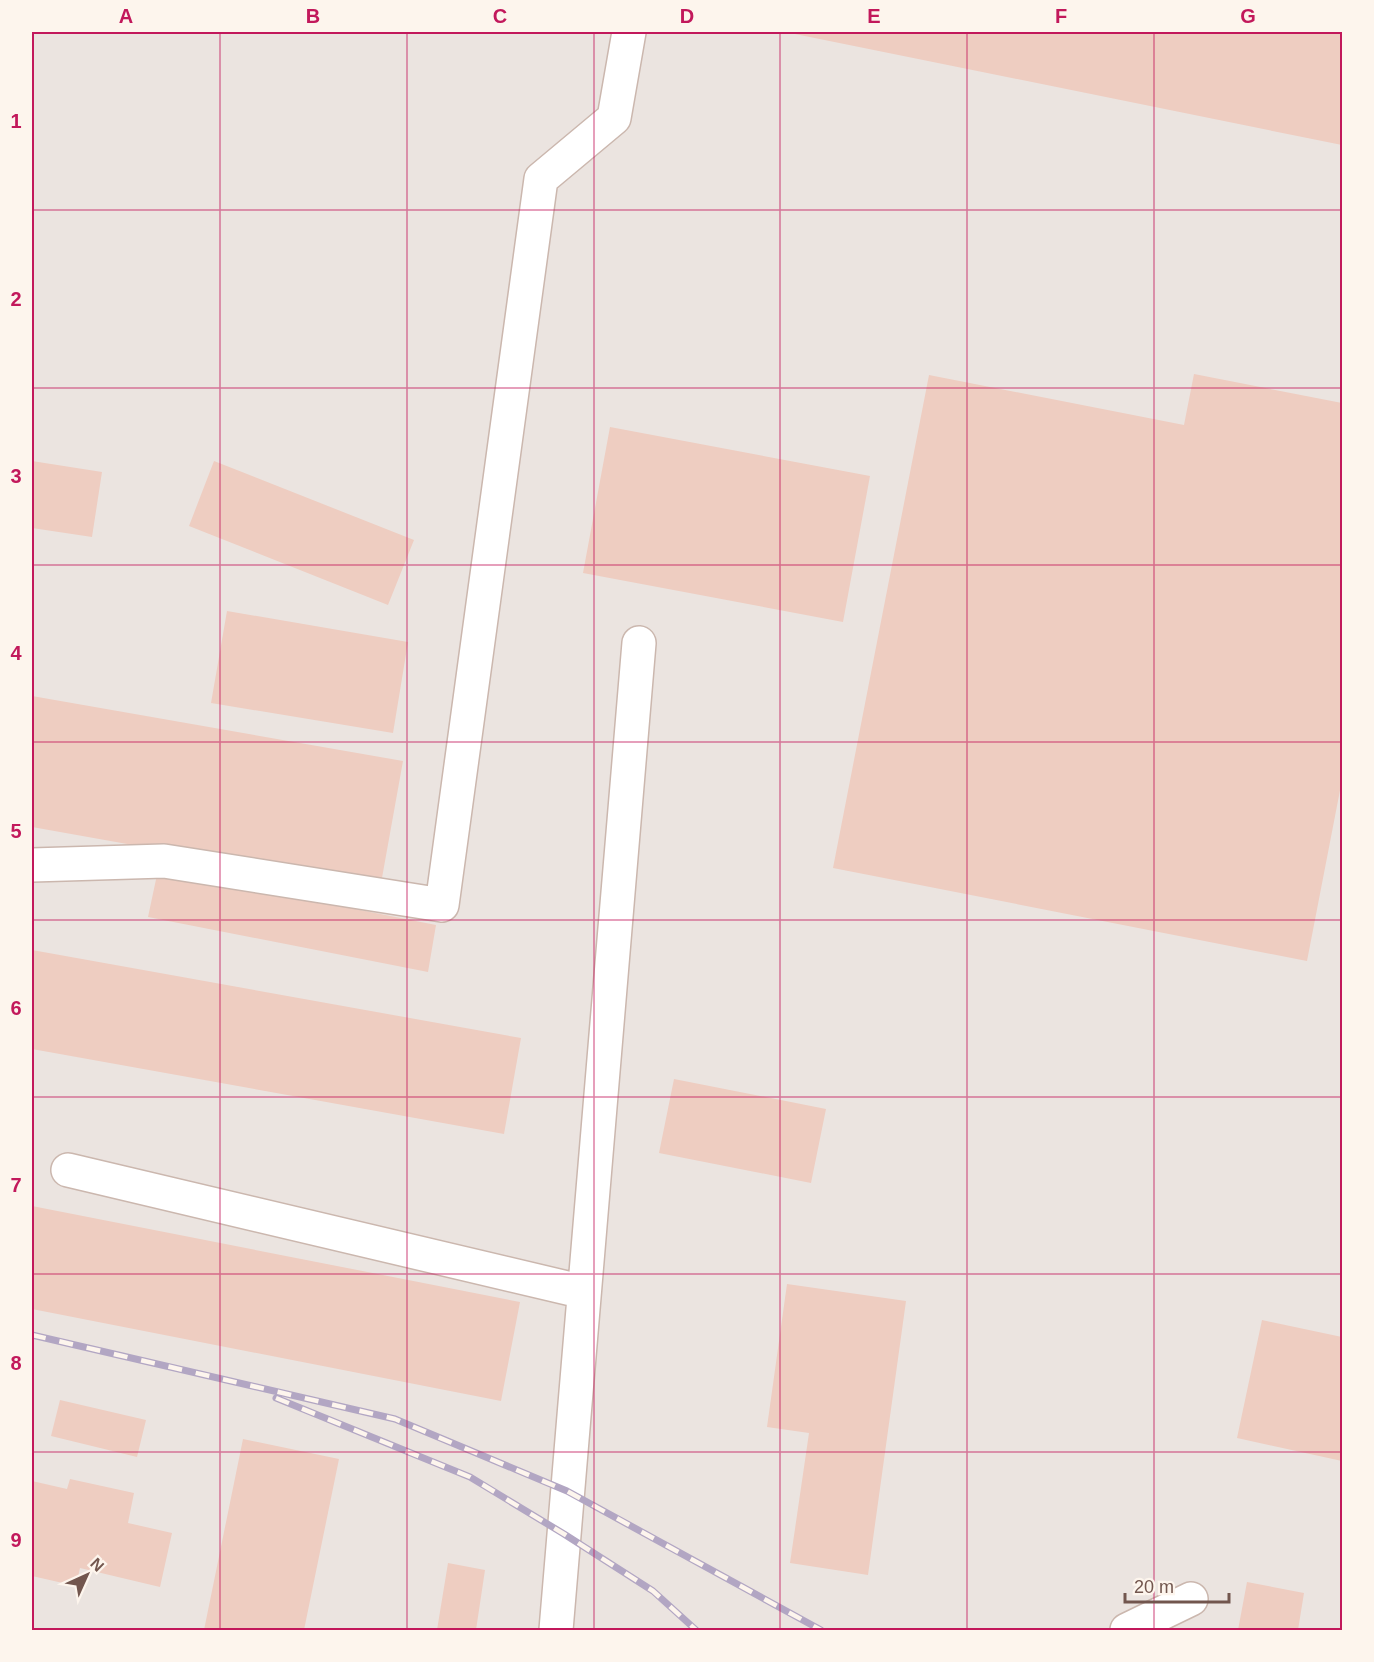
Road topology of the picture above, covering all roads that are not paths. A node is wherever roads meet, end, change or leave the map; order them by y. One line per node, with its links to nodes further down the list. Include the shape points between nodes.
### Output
1 (629, 32): 3 (lane, via 614,118 541,179 442,905 164,861)
2 (639, 643): 5 (lane)
3 (32, 865)
4 (68, 1170): 5 (lane)
5 (584, 1292): 7 (lane)
6 (1191, 1599): 8 (lane)
7 (556, 1630)
8 (1127, 1630)

